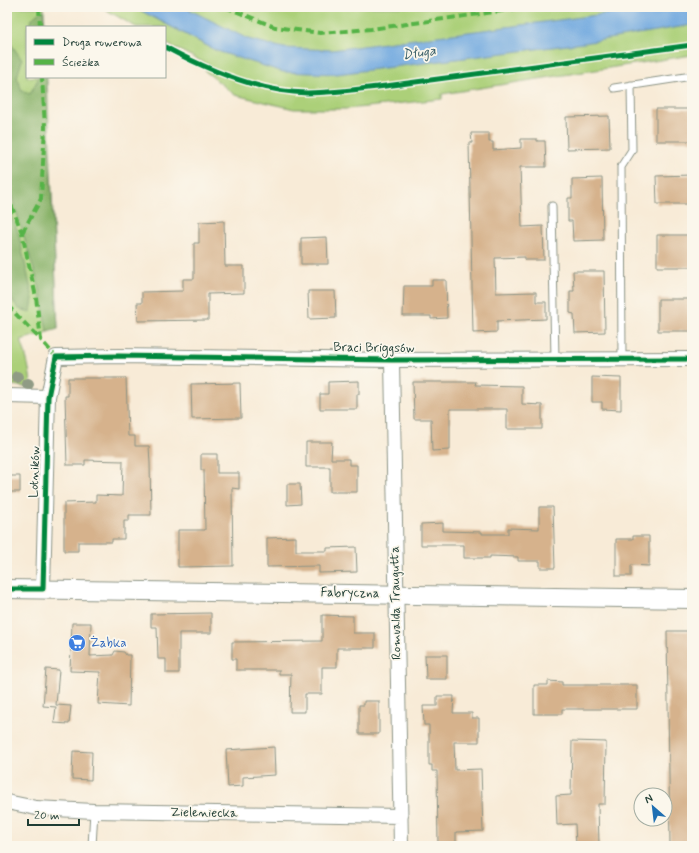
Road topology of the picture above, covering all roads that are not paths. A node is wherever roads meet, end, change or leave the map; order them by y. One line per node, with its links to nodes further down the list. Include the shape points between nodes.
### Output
1 (692, 76): 2 (lane)
2 (631, 85): 3 (lane); 7 (lane, via 632,150 621,168)
3 (614, 88)
4 (552, 206): 6 (lane)
5 (56, 357): 9 (street, Braci Briggsów); 11 (street, Lotników)
6 (555, 359): 7 (street, Braci Briggsów); 9 (street, Braci Briggsów)
7 (622, 359): 8 (street, Braci Briggsów)
8 (692, 359)
9 (392, 360): 14 (street, Romualda Traugutta)
10 (7, 396): 11 (street)
11 (48, 397): 13 (street, Lotników)
12 (7, 588): 13 (street, Fabryczna)
13 (43, 589): 14 (street, Fabryczna)
14 (396, 594): 15 (street, Fabryczna); 18 (street, Romualda Traugutta)
15 (692, 599)
16 (7, 802): 17 (street, Zieleniecka, via 36,808)
17 (94, 811): 18 (street, Zieleniecka); 19 (lane)
18 (401, 816): 20 (street, Romualda Traugutta)
19 (92, 846)
20 (401, 846)

